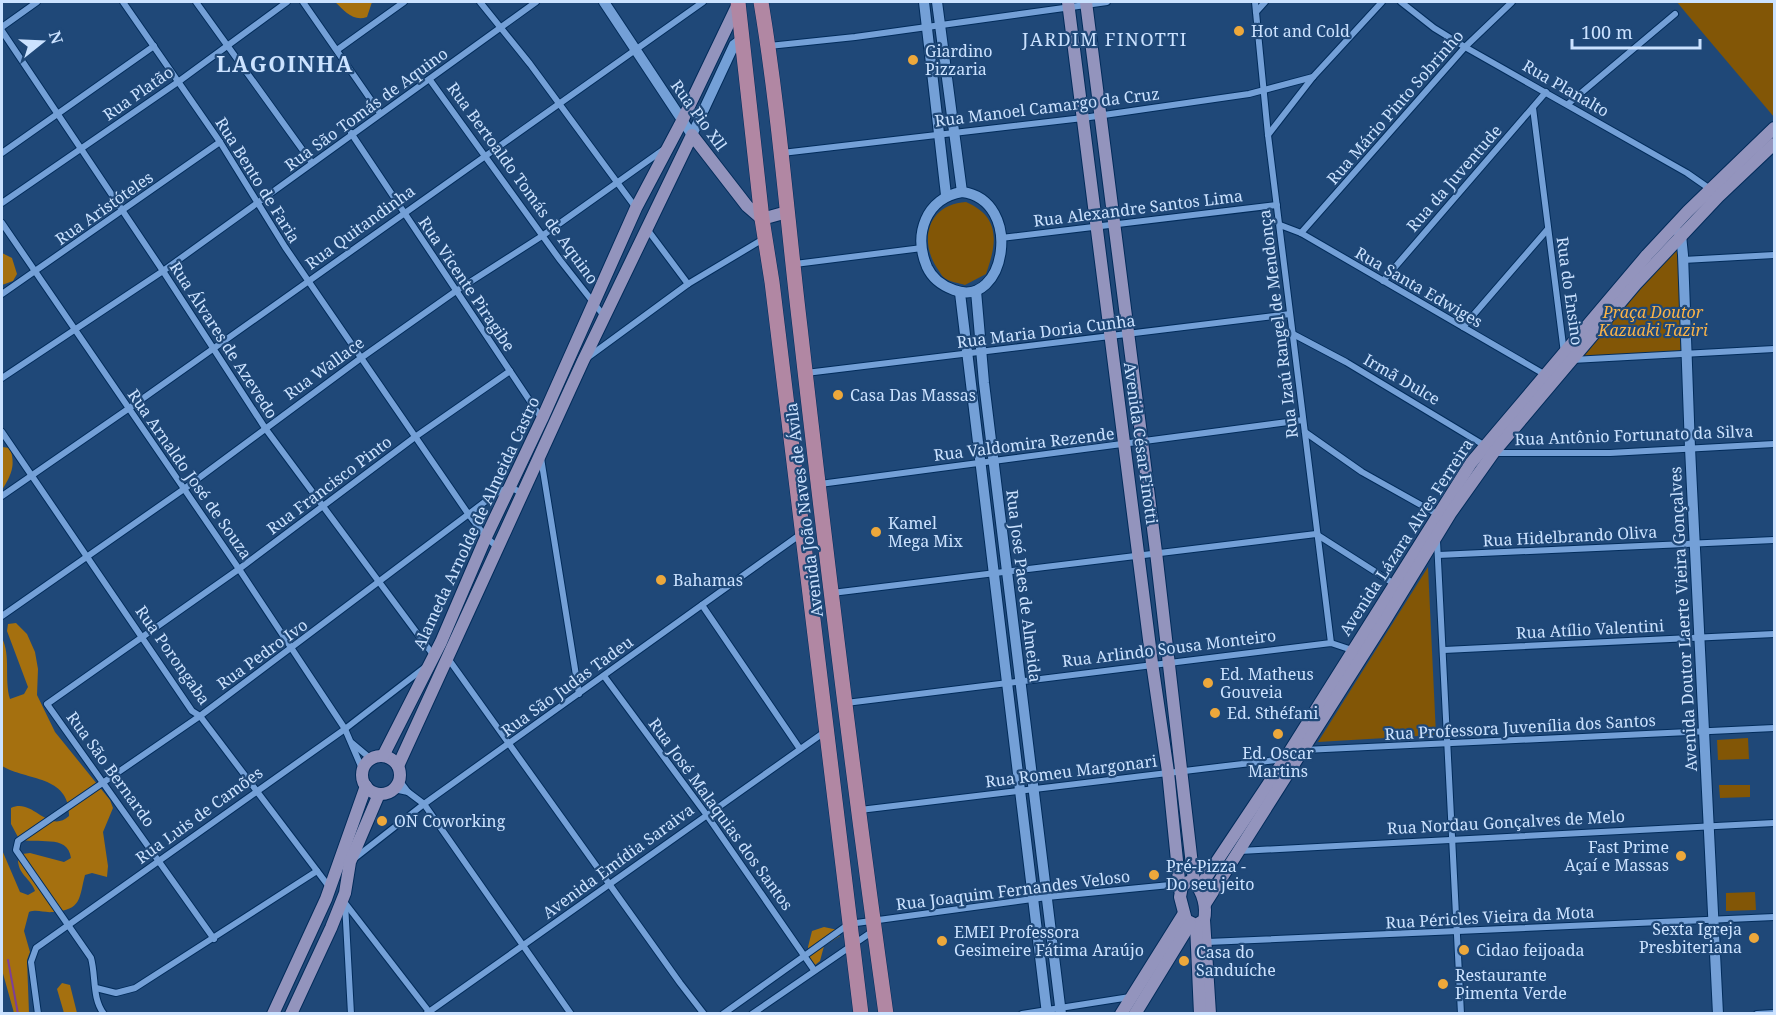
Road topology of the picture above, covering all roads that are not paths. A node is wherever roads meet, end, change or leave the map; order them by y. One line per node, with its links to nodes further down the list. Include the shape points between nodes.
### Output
1 (37, 2): 28 (street)
2 (123, 2): 31 (street, Rua Bento de Faria)
3 (196, 2): 30 (street)
4 (287, 2): 30 (street, Rua Platão)
5 (303, 2): 34 (street)
6 (404, 2): 34 (street)
7 (480, 2): 26 (street)
8 (536, 2): 26 (street, Rua São Tomás de Aquino)
9 (603, 2): 35 (street, Rua Pio Xll)
10 (703, 2): 35 (street, Rua Quitandinha)
11 (761, 2): 32 (main road, Avenida João Naves de Ávila)
12 (924, 2): 27 (street)
13 (937, 2): 25 (street)
14 (1107, 2): 21 (street)
15 (1255, 2): 23 (street, Rua Izaú Rangel de Mendonça)
16 (1265, 2): 23 (street)
17 (1382, 2): 36 (street)
18 (1401, 2): 33 (street, Rua Planalto)
19 (1512, 2): 33 (street, Rua Mário Pinto Sobrinho)
20 (738, 3): 29 (main road, Avenida João Naves de Ávila); 48 (main road, Alameda Arnolde de Almeida Castro)
21 (1086, 3): 22 (street); 46 (main road, Avenida César Finotti)
22 (1069, 4): 25 (street); 47 (main road, Avenida César Finotti)
23 (1256, 12): 39 (street, Rua Izaú Rangel de Mendonça)
24 (1675, 14): 42 (street)
25 (939, 24): 27 (street); 50 (street)
26 (501, 26): 37 (street, Rua São Tomás de Aquino); 41 (street)
27 (927, 27): 32 (street); 52 (street)
28 (2, 29): 45 (street, Rua Álvares de Azevedo)
29 (742, 39): 53 (street, Alameda Arnolde de Almeida Castro, via 734,45); 76 (main road, Avenida João Naves de Ávila)
30 (226, 45): 38 (street, Rua Platão); 64 (street)
31 (154, 46): 38 (street, Rua Bento de Faria); 45 (street)
32 (768, 46): 60 (main road, Avenida João Naves de Ávila)
33 (1465, 46): 40 (street, Rua Planalto); 84 (street, Rua Mário Pinto Sobrinho)
34 (337, 50): 44 (street)
35 (634, 50): 41 (street, Rua Quitandinha); 48 (street, Rua Pio Xll)
36 (1313, 77): 39 (street, Rua Manoel Camargo da Cruz); 54 (street)
37 (430, 80): 44 (street, Rua São Tomás de Aquino); 61 (street, Rua Bertoaldo Tomás de Aquino)
38 (178, 82): 55 (street, Rua Bento de Faria); 58 (street, Rua Platão)
39 (1264, 89): 46 (street, Rua Manoel Camargo da Cruz); 54 (street, Rua Izaú Rangel de Mendonça)
40 (1546, 92): 42 (street, Rua Planalto); 43 (street, Rua da Juventude)
41 (560, 103): 61 (street, Rua Quitandinha); 65 (street)
42 (1568, 104): 67 (street, Rua Planalto, via 1687,172)
43 (1533, 108): 82 (street, Rua do Ensino); 95 (street, Rua da Juventude)
44 (380, 113): 51 (street, Rua São Tomás de Aquino)
45 (58, 115): 58 (street, Rua Álvares de Azevedo); 59 (street)
46 (1099, 115): 47 (street, Rua Manoel Camargo da Cruz); 78 (main road, Avenida César Finotti)
47 (1083, 118): 50 (street, Rua Manoel Camargo da Cruz); 80 (main road, Avenida César Finotti)
48 (682, 121): 53 (street, Rua Pio Xll); 57 (main road, Alameda Arnolde de Almeida Castro)
49 (1774, 128): 67 (main road, Avenida Lázara Alves Ferreira)
50 (953, 132): 52 (street, Rua Manoel Camargo da Cruz); 66 (street)
51 (351, 133): 64 (street, Rua São Tomás de Aquino); 75 (street, Rua Vicente Piragibe)
52 (940, 134): 60 (street, Rua Manoel Camargo da Cruz); 68 (street)
53 (692, 135): 76 (main road, Rua Pio Xll, via 747,206); 81 (main road, Alameda Arnolde de Almeida Castro)
54 (1268, 135): 71 (street, Rua Izaú Rangel de Mendonça)
55 (220, 142): 70 (street, Rua Bento de Faria); 73 (street, Rua Aristóteles)
56 (1774, 144): 63 (main road, Avenida Lázara Alves Ferreira)
57 (666, 148): 65 (street, Rua Wallace); 72 (main road, Alameda Arnolde de Almeida Castro)
58 (81, 150): 69 (street, Rua Platão); 73 (street, Rua Álvares de Azevedo)
59 (2, 153)
60 (782, 153): 74 (main road, Avenida João Naves de Ávila)
61 (484, 156): 75 (street, Rua Quitandinha); 85 (street, Rua Bertoaldo Tomás de Aquino)
62 (1774, 156): 63 (street)
63 (1761, 157): 67 (main road, Avenida Lázara Alves Ferreira)
64 (312, 163): 70 (street, Rua São Tomás de Aquino)
65 (617, 181): 72 (street); 85 (street, Rua Wallace)
66 (962, 192): 68 (street); 87 (street, via 990,204)
67 (1714, 193): 83 (main road, Avenida Lázara Alves Ferreira)
68 (946, 195): 88 (street, via 925,217)
69 (2, 203)
70 (257, 205): 92 (street, Rua São Tomás de Aquino); 94 (street, Rua Bento de Faria)
71 (1277, 205): 78 (street, Rua Alexandre Santos Lima); 79 (street, Rua Izaú Rangel de Mendonça)
72 (636, 208): 101 (main road, Alameda Arnolde de Almeida Castro)
73 (122, 211): 92 (street, Rua Álvares de Azevedo); 93 (street, Rua Aristóteles)
74 (786, 212): 76 (main road); 91 (main road, Avenida João Naves de Ávila)
75 (402, 213): 94 (street, Rua Quitandinha); 97 (street, Rua Vicente Piragibe)
76 (762, 219): 86 (main road, Avenida João Naves de Ávila)
77 (2, 223): 93 (street, Rua Arnaldo José de Souza)
78 (1115, 225): 80 (street, Rua Alexandre Santos Lima); 107 (main road, Avenida César Finotti)
79 (1280, 225): 84 (street, Rua Santa Edwiges); 102 (street, Rua Izaú Rangel de Mendonça)
80 (1097, 227): 87 (street, Rua Alexandre Santos Lima); 108 (main road, Avenida César Finotti)
81 (647, 228): 96 (street); 103 (main road, Alameda Arnolde de Almeida Castro)
82 (1548, 230): 104 (street); 114 (street, Rua do Ensino)
83 (1677, 231): 90 (street, Avenida Doutor Laerte Vieira Gonçalves); 114 (main road, Avenida Lázara Alves Ferreira, via 1636,284)
84 (1300, 233): 95 (street, Rua Santa Edwiges)
85 (542, 236): 97 (street, Rua Wallace); 101 (street, Rua Bertoaldo Tomás de Aquino)
86 (766, 238): 96 (street); 145 (main road, Avenida João Naves de Ávila)
87 (1001, 238): 98 (street, via 995,272)
88 (922, 248): 91 (street); 99 (street, via 927,268 936,279)
89 (1774, 255): 90 (street)
90 (1683, 260): 113 (street, Avenida Doutor Laerte Vieira Gonçalves)
91 (794, 264): 118 (main road, Avenida João Naves de Ávila)
92 (163, 271): 105 (street, Rua São Tomás de Aquino); 109 (street, Rua Álvares de Azevedo)
93 (34, 273): 100 (street, Rua Aristóteles); 105 (street, Rua Arnaldo José de Souza)
94 (308, 281): 109 (street, Rua Quitandinha); 115 (street, Rua Bento de Faria)
95 (1383, 281): 104 (street, Rua Santa Edwiges)
96 (688, 284): 116 (street)
97 (456, 291): 115 (street, Rua Wallace); 117 (street, Rua Vicente Piragibe)
98 (976, 291): 99 (street); 111 (street, Rua José Paes de Almeida)
99 (960, 293): 112 (street, Rua José Paes de Almeida)
100 (2, 294)
101 (594, 302): 103 (street); 122 (main road, Alameda Arnolde de Almeida Castro)
102 (1290, 314): 106 (street, Rua Izaú Rangel de Mendonça); 107 (street, Rua Maria Doria Cunha)
103 (605, 317): 116 (main road, Alameda Arnolde de Almeida Castro)
104 (1463, 327): 119 (street, Rua Santa Edwiges)
105 (75, 329): 120 (street, Rua São Tomás de Aquino); 121 (street, Rua Arnaldo José de Souza)
106 (1293, 334): 123 (street, Rua Izaú Rangel de Mendonça); 132 (street, Irmã Dulce)
107 (1126, 335): 108 (street, Rua Maria Doria Cunha); 128 (main road, Avenida César Finotti)
108 (1110, 336): 111 (street, Rua Maria Doria Cunha); 130 (main road, Avenida César Finotti)
109 (212, 348): 121 (street, Rua Quitandinha); 124 (street, Rua Álvares de Azevedo)
110 (1774, 349): 113 (street, Rua do Ensino)
111 (981, 352): 112 (street, Rua Maria Doria Cunha); 134 (street, Rua José Paes de Almeida)
112 (968, 353): 118 (street, Rua Maria Doria Cunha); 135 (street, Rua José Paes de Almeida)
113 (1686, 353): 114 (street, Rua do Ensino); 131 (street, Avenida Doutor Laerte Vieira Gonçalves)
114 (1568, 357): 119 (main road, Avenida Lázara Alves Ferreira); 132 (main road, Avenida Lázara Alves Ferreira)
115 (361, 358): 124 (street, Rua Wallace); 127 (street, Rua Bento de Faria)
116 (583, 362): 133 (main road, Alameda Arnolde de Almeida Castro)
117 (510, 371): 122 (street, Rua Vicente Piragibe); 127 (street, Rua Francisco Pinto)
118 (806, 373): 137 (main road, Avenida João Naves de Ávila)
119 (1544, 374): 132 (main road, Avenida Lázara Alves Ferreira)
120 (2, 378)
121 (128, 410): 136 (street, Rua Quitandinha); 139 (street, Rua Arnaldo José de Souza)
122 (542, 419): 138 (main road, Alameda Arnolde de Almeida Castro)
123 (1303, 420): 126 (street, Rua Izaú Rangel de Mendonça); 128 (street, Rua Valdomira Rezende)
124 (265, 428): 139 (street, Rua Wallace); 142 (street, Rua Álvares de Azevedo)
125 (2, 432): 136 (street, Rua Porongaba)
126 (1305, 432): 143 (street, via 1362,472); 146 (street, Rua Izaú Rangel de Mendonça)
127 (415, 437): 142 (street, Rua Francisco Pinto); 144 (street, Rua Bento de Faria)
128 (1142, 443): 130 (street, Rua Valdomira Rezende); 152 (main road, Avenida César Finotti)
129 (1774, 444): 131 (street, Rua Antônio Fortunato da Silva)
130 (1124, 445): 134 (street, Rua Valdomira Rezende); 153 (main road, Avenida César Finotti)
131 (1690, 448): 132 (street, Rua Antônio Fortunato da Silva, via 1610,453); 150 (street, Avenida Doutor Laerte Vieira Gonçalves)
132 (1490, 449): 143 (main road, Avenida Lázara Alves Ferreira); 148 (main road, Avenida Lázara Alves Ferreira)
133 (540, 454): 140 (main road, Alameda Arnolde de Almeida Castro); 178 (street)
134 (994, 462): 135 (street, Rua Valdomira Rezende); 157 (street, Rua José Paes de Almeida)
135 (981, 463): 137 (street, Rua Valdomira Rezende); 158 (street, Rua José Paes de Almeida)
136 (32, 475): 141 (street, Rua Quitandinha); 154 (street, Rua Porongaba)
137 (819, 484): 161 (main road, Avenida João Naves de Ávila)
138 (510, 487): 140 (street); 144 (street, Rua Pedro Ivo); 147 (main road, Alameda Arnolde de Almeida Castro)
139 (184, 489): 154 (street, Rua Wallace); 156 (street, Rua Arnaldo José de Souza)
140 (522, 493): 151 (main road, Alameda Arnolde de Almeida Castro)
141 (2, 496)
142 (321, 506): 156 (street, Rua Francisco Pinto); 159 (street, Rua Álvares de Azevedo)
143 (1437, 514): 160 (main road, Avenida Lázara Alves Ferreira)
144 (469, 515): 147 (street, Rua Bento de Faria); 159 (street, Rua Pedro Ivo)
145 (801, 533): 162 (street, Rua São Judas Tadeu); 184 (main road, Avenida João Naves de Ávila)
146 (1316, 534): 152 (street); 160 (street); 167 (street, Rua Izaú Rangel de Mendonça)
147 (486, 537): 151 (street, Rua Bento de Faria); 171 (main road, Alameda Arnolde de Almeida Castro)
148 (1437, 538): 155 (street); 160 (main road, Avenida Lázara Alves Ferreira)
149 (1774, 540): 150 (street, Rua Hidelbrando Oliva)
150 (1694, 543): 155 (street, Rua Hidelbrando Oliva); 166 (street, Avenida Doutor Laerte Vieira Gonçalves)
151 (497, 547): 171 (main road, Alameda Arnolde de Almeida Castro)
152 (1156, 552): 153 (street); 172 (main road, Avenida César Finotti)
153 (1139, 554): 157 (street); 173 (main road, Avenida César Finotti)
154 (88, 555): 163 (street, Rua Wallace); 165 (street, Rua Porongaba)
155 (1438, 555): 170 (street)
156 (239, 569): 165 (street, Rua Francisco Pinto); 168 (street, Rua Arnaldo José de Souza)
157 (1007, 570): 158 (street); 175 (street, Rua José Paes de Almeida)
158 (994, 572): 161 (street); 176 (street, Rua José Paes de Almeida)
159 (378, 584): 168 (street, Rua Pedro Ivo); 171 (street, Rua Álvares de Azevedo)
160 (1400, 587): 169 (main road, Avenida Lázara Alves Ferreira); 177 (main road, Avenida Lázara Alves Ferreira)
161 (832, 593): 179 (main road, Avenida João Naves de Ávila)
162 (702, 605): 174 (street, Rua São Judas Tadeu); 189 (street)
163 (2, 613)
164 (1774, 634): 166 (street, Rua Atílio Valentini)
165 (142, 637): 180 (street, Rua Francisco Pinto); 181 (street, Rua Porongaba, via 192,711)
166 (1699, 638): 170 (street, Rua Atílio Valentini); 185 (street, Avenida Doutor Laerte Vieira Gonçalves)
167 (1331, 643): 169 (street, Rua Arlindo Sousa Monteiro); 172 (street, Rua Arlindo Sousa Monteiro)
168 (291, 650): 181 (street, Rua Pedro Ivo); 183 (street, Rua Arnaldo José de Souza)
169 (1352, 650): 177 (main road, Avenida Lázara Alves Ferreira)
170 (1444, 650): 188 (street)
171 (437, 659): 183 (street, Rua Luis de Camões); 187 (street, Rua Álvares de Azevedo); 191 (main road, Alameda Arnolde de Almeida Castro); 193 (main road, Alameda Arnolde de Almeida Castro)
172 (1168, 661): 173 (street, Rua Arlindo Sousa Monteiro); 195 (main road, Avenida César Finotti)
173 (1152, 663): 175 (street, Rua Arlindo Sousa Monteiro); 196 (main road, Avenida César Finotti)
174 (604, 676): 178 (street, Rua São Judas Tadeu); 206 (street, Rua José Malaquias dos Santos)
175 (1020, 680): 176 (street, Rua Arlindo Sousa Monteiro); 201 (street, Rua José Paes de Almeida)
176 (1007, 681): 179 (street, Rua Arlindo Sousa Monteiro); 202 (street, Rua José Paes de Almeida)
177 (1334, 692): 190 (main road, Avenida Lázara Alves Ferreira); 192 (main road, Avenida Lázara Alves Ferreira)
178 (579, 694): 187 (street, Rua São Judas Tadeu)
179 (846, 703): 205 (main road, Avenida João Naves de Ávila)
180 (47, 704): 197 (street, Rua São Bernardo)
181 (200, 716): 197 (street, Rua Pedro Ivo); 200 (street, Rua Porongaba)
182 (1774, 728): 185 (street, Rua Professora Juvenília dos Santos)
183 (345, 729): 186 (street, Rua Arnaldo José de Souza); 200 (street, Rua Luis de Camões)
184 (826, 730): 189 (street, Avenida Emídia Saraiva); 224 (main road, Avenida João Naves de Ávila)
185 (1705, 732): 188 (street, Rua Professora Juvenília dos Santos); 208 (street, Avenida Doutor Laerte Vieira Gonçalves)
186 (352, 743): 191 (street, Rua Arnaldo José de Souza); 194 (street, Rua Arnaldo José de Souza)
187 (510, 744): 204 (street, Rua São Judas Tadeu); 214 (street, Rua Álvares de Azevedo)
188 (1447, 744): 190 (street, Rua Professora Juvenília dos Santos); 209 (street)
189 (801, 749): 206 (street, Avenida Emídia Saraiva)
190 (1304, 750): 210 (main road, Avenida Lázara Alves Ferreira)
191 (377, 757): 193 (main road); 194 (main road)
192 (1285, 759): 195 (street, Rua Romeu Margonari); 215 (main road, Avenida Lázara Alves Ferreira)
193 (398, 766): 198 (main road)
194 (363, 771): 199 (main road)
195 (1183, 771): 196 (street, Rua Romeu Margonari); 215 (main road, Avenida César Finotti)
196 (1168, 772): 201 (street, Rua Romeu Margonari); 215 (main road, Avenida César Finotti)
197 (104, 783): 211 (street, Rua São Bernardo); 226 (street, Rua Pedro Ivo, via 15,845)
198 (397, 785): 203 (main road); 204 (street)
199 (366, 786): 203 (main road); 216 (main road)
200 (258, 789): 211 (street, Rua Luis de Camões); 213 (street, Rua Porongaba)
201 (1034, 789): 202 (street, Rua Romeu Margonari); 217 (street, Rua José Paes de Almeida)
202 (1021, 791): 205 (street, Rua Romeu Margonari); 219 (street, Rua José Paes de Almeida)
203 (379, 794): 212 (main road)
204 (424, 804): 212 (street, Rua São Judas Tadeu); 231 (street)
205 (859, 810): 225 (main road, Avenida João Naves de Ávila)
206 (706, 814): 214 (street, Avenida Emídia Saraiva); 232 (street, Rua José Malaquias dos Santos)
207 (1774, 823): 208 (street, Rua Nordau Gonçalves de Melo)
208 (1708, 826): 209 (street, Rua Nordau Gonçalves de Melo); 223 (street, Avenida Doutor Laerte Vieira Gonçalves)
209 (1454, 838): 210 (street, Rua Nordau Gonçalves de Melo); 227 (street)
210 (1239, 851): 220 (main road, Avenida Lázara Alves Ferreira)
211 (159, 860): 226 (street, Rua Luis de Camões); 228 (street, Rua São Bernardo)
212 (350, 862): 218 (main road)
213 (316, 871): 216 (street, Rua Porongaba); 228 (street)
214 (610, 883): 231 (street, Avenida Emídia Saraiva); 246 (street, Rua Álvares de Azevedo)
215 (1187, 885): 217 (street, Rua Joaquim Fernandes Veloso); 220 (main road); 222 (main road)
216 (330, 888): 242 (main road)
217 (1047, 897): 219 (street, Rua Joaquim Fernandes Veloso); 236 (street, Rua José Paes de Almeida)
218 (345, 898): 238 (street); 243 (main road); 244 (street)
219 (1033, 899): 225 (street, Rua Joaquim Fernandes Veloso); 237 (street, Rua José Paes de Almeida)
220 (1204, 904): 222 (main road)
221 (1774, 917): 223 (street, Rua Péricles Vieira da Mota)
222 (1193, 921): 229 (main road); 235 (main road); 253 (main road); 254 (main road)
223 (1713, 921): 227 (street, Rua Péricles Vieira da Mota); 257 (street, Avenida Doutor Laerte Vieira Gonçalves)
224 (849, 924): 225 (street, Rua Joaquim Fernandes Veloso); 230 (main road, Avenida João Naves de Ávila); 232 (street)
225 (874, 925): 230 (street); 250 (main road, Avenida João Naves de Ávila)
226 (68, 926): 234 (street, via 91,958); 240 (street, Rua Luis de Camões, via 33,954)
227 (1458, 932): 229 (street, Rua Péricles Vieira da Mota); 256 (street)
228 (214, 939): 234 (street, via 135,988 116,993)
229 (1207, 942): 255 (main road)
230 (852, 944): 233 (street); 249 (main road, Avenida João Naves de Ávila)
231 (523, 945): 238 (street, Avenida Emídia Saraiva); 245 (street)
232 (804, 954): 233 (street, Rua José Malaquias dos Santos); 247 (street)
233 (814, 970): 248 (street)
234 (96, 988): 241 (street, via 97,1004)
235 (1131, 997): 236 (street); 252 (main road)
236 (1061, 1011): 237 (street)
237 (1047, 1012): 251 (street)
238 (428, 1013)
239 (1774, 1013): 258 (street)
240 (38, 1014)
241 (104, 1014)
242 (273, 1014)
243 (291, 1014)
244 (351, 1014)
245 (571, 1014)
246 (704, 1014)
247 (723, 1014)
248 (752, 1014)
249 (861, 1014)
250 (886, 1014)
251 (1022, 1014)
252 (1120, 1014)
253 (1136, 1014)
254 (1200, 1014)
255 (1210, 1014)
256 (1461, 1014)
257 (1718, 1014)
258 (1756, 1014)

